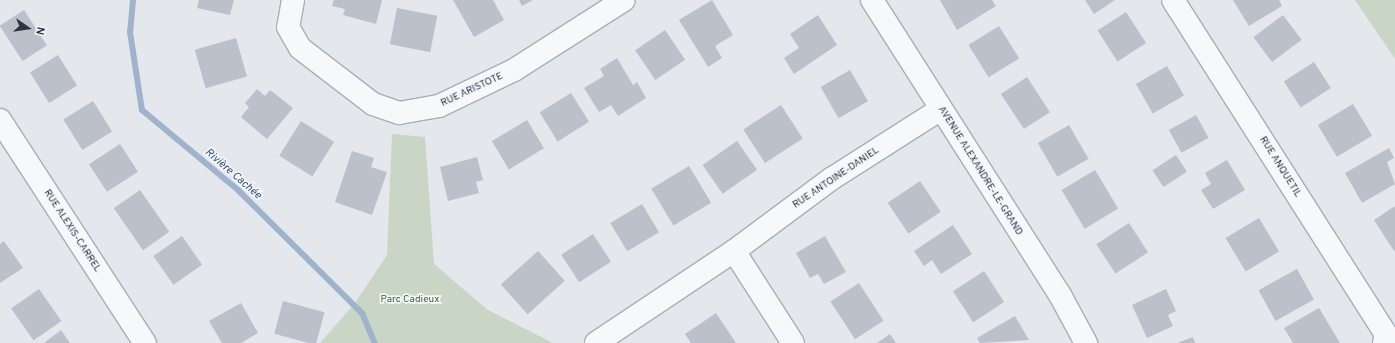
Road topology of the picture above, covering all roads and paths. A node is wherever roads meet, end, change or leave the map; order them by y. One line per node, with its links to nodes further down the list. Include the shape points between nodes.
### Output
1 (293, 0): 2 (street, RUE ARISTOTE, via 288,27 300,48 374,104 400,113 439,106 514,70)
2 (624, 0)
3 (872, 0): 5 (street, AVENUE ALEXANDRE-LE-GRAND)
4 (1173, 0): 8 (street, RUE ANQUETIL)
5 (941, 109): 7 (street, RUE ANTOINE-DANIEL, via 831,179); 12 (street, AVENUE ALEXANDRE-LE-GRAND)
6 (0, 120): 9 (street, RUE ALEXIS-CARREL)
7 (734, 250): 10 (street, RUE ANTOINE-DANIEL); 11 (street)
8 (1387, 340)
9 (145, 343)
10 (596, 343)
11 (793, 343)
12 (1086, 343)

